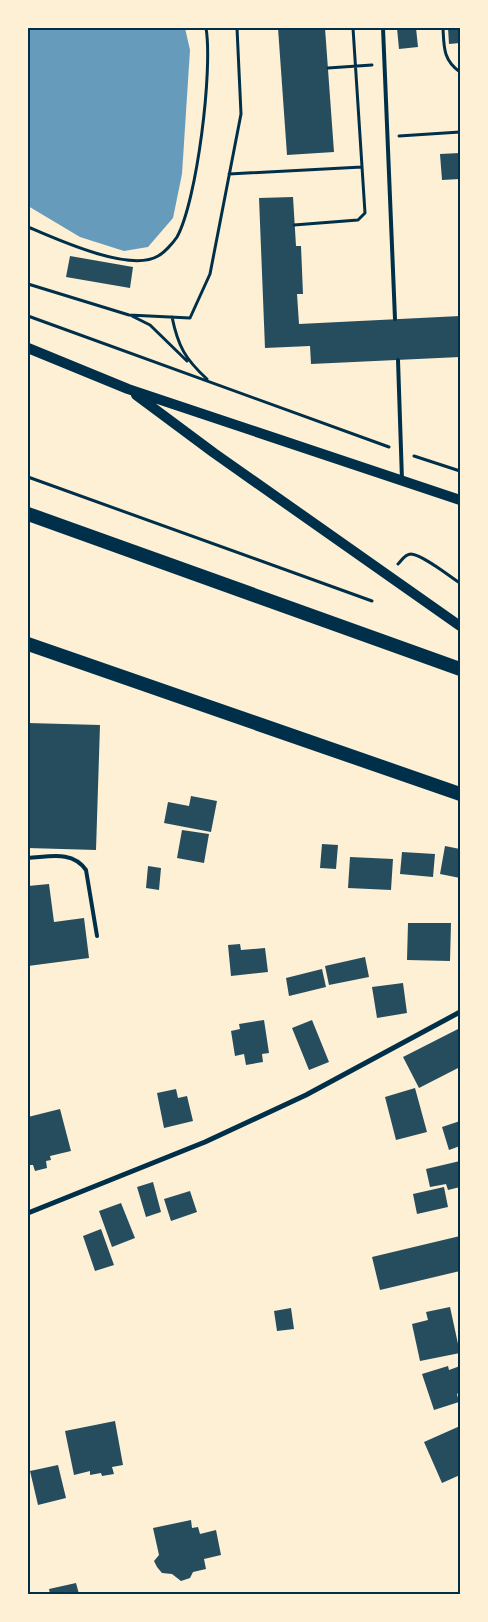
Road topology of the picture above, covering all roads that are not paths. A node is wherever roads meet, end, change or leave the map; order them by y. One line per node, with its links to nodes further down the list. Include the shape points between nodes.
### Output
1 (383, 28): 2 (lane)
2 (395, 319)
3 (28, 348): 5 (main road)
4 (398, 360): 6 (lane)
5 (128, 389): 6 (main road); 9 (main road)
6 (402, 480): 7 (main road)
7 (460, 500)
8 (28, 514): 11 (highway)
9 (460, 626)
10 (28, 646): 12 (highway)
11 (460, 669)
12 (460, 794)
13 (28, 858): 14 (lane, via 71,856 80,860 86,870)
14 (97, 936)
15 (460, 1012): 16 (street, via 306,1095 214,1138)
16 (28, 1213)

